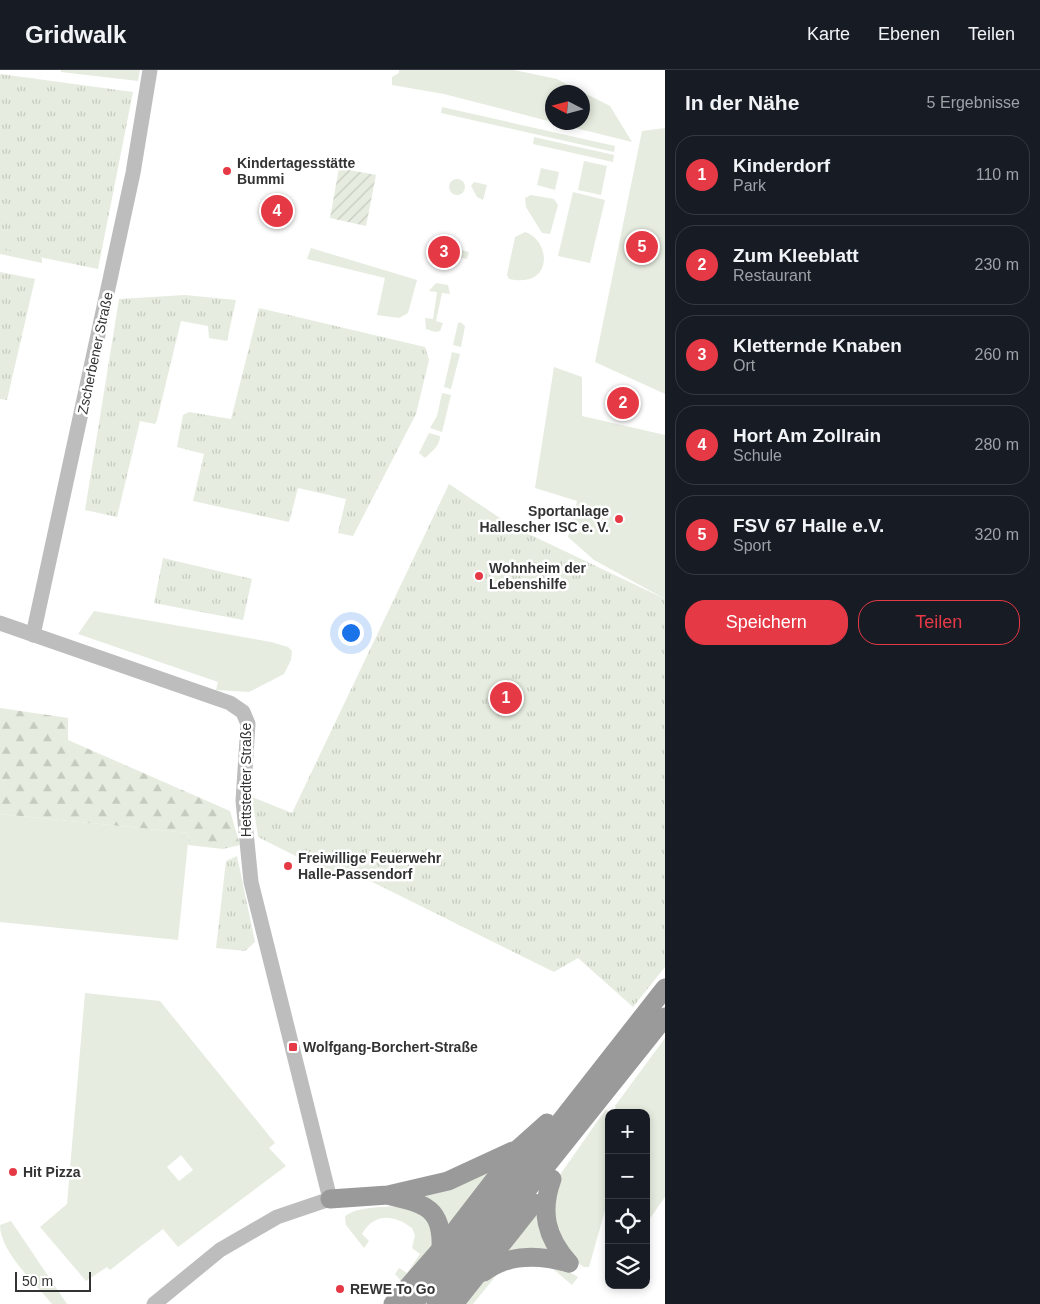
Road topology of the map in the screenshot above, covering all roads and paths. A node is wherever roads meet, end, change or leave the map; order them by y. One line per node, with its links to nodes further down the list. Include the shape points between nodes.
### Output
1 (150, 70): 3 (street, Zscherbener Straße, via 131,182)
2 (0, 623): 3 (street, Hettstedter Straße)
3 (34, 635): 11 (street, Hettstedter Straße, via 230,702 243,712 248,730 243,801 251,882)
4 (665, 988): 6 (highway)
5 (665, 1017): 7 (highway)
6 (596, 1076): 8 (highway); 16 (highway)
7 (595, 1107): 9 (highway); 17 (highway)
8 (519, 1148): 10 (highway, via 448,1181); 12 (highway)
9 (552, 1179): 13 (highway); 13 (highway, via 546,1201 546,1220 555,1246 569,1263 541,1257 518,1258 499,1264)
10 (388, 1195): 11 (highway); 12 (highway, via 419,1202 430,1210 442,1230)
11 (330, 1199): 14 (street, via 277,1216 228,1245)
12 (441, 1249): 15 (highway)
13 (477, 1277): 18 (highway)
14 (154, 1304)
15 (393, 1304)
16 (413, 1304)
17 (436, 1304)
18 (454, 1304)

